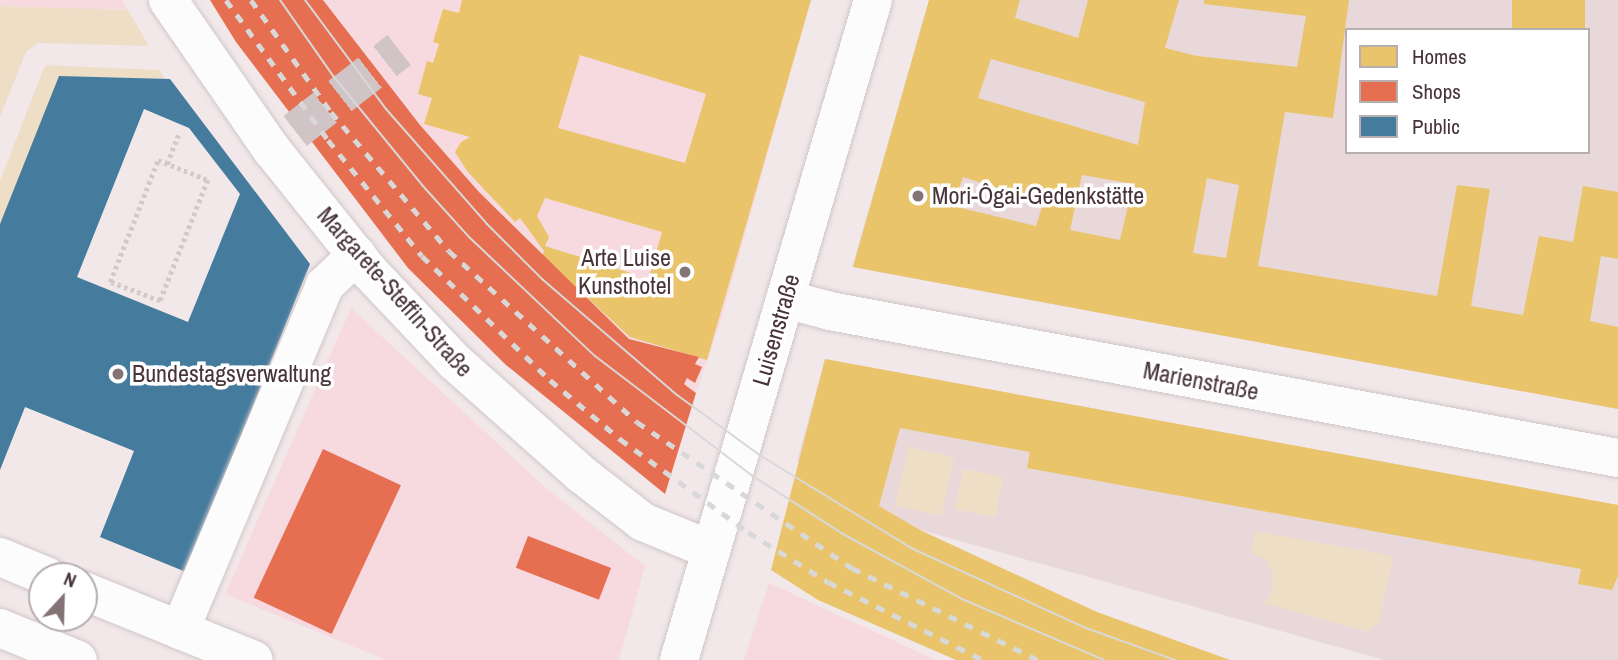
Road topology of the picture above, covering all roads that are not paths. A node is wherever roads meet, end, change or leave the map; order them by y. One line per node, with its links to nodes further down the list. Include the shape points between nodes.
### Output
1 (168, 0): 3 (street, Margarete-Steffin-Straße, via 247,117)
2 (873, 0): 4 (street, Luisenstraße)
3 (357, 255): 6 (street, Margarete-Steffin-Straße, via 455,362 581,474 643,522); 11 (street, via 325,285)
4 (785, 299): 5 (street, Marienstraße, via 830,312); 6 (street, Luisenstraße)
5 (1618, 458)
6 (711, 550): 14 (street, Luisenstraße)
7 (0, 557): 8 (street)
8 (28, 569)
9 (98, 598): 11 (street)
10 (0, 628): 12 (street)
11 (180, 630): 13 (street)
12 (78, 660)
13 (254, 660)
14 (679, 660)

